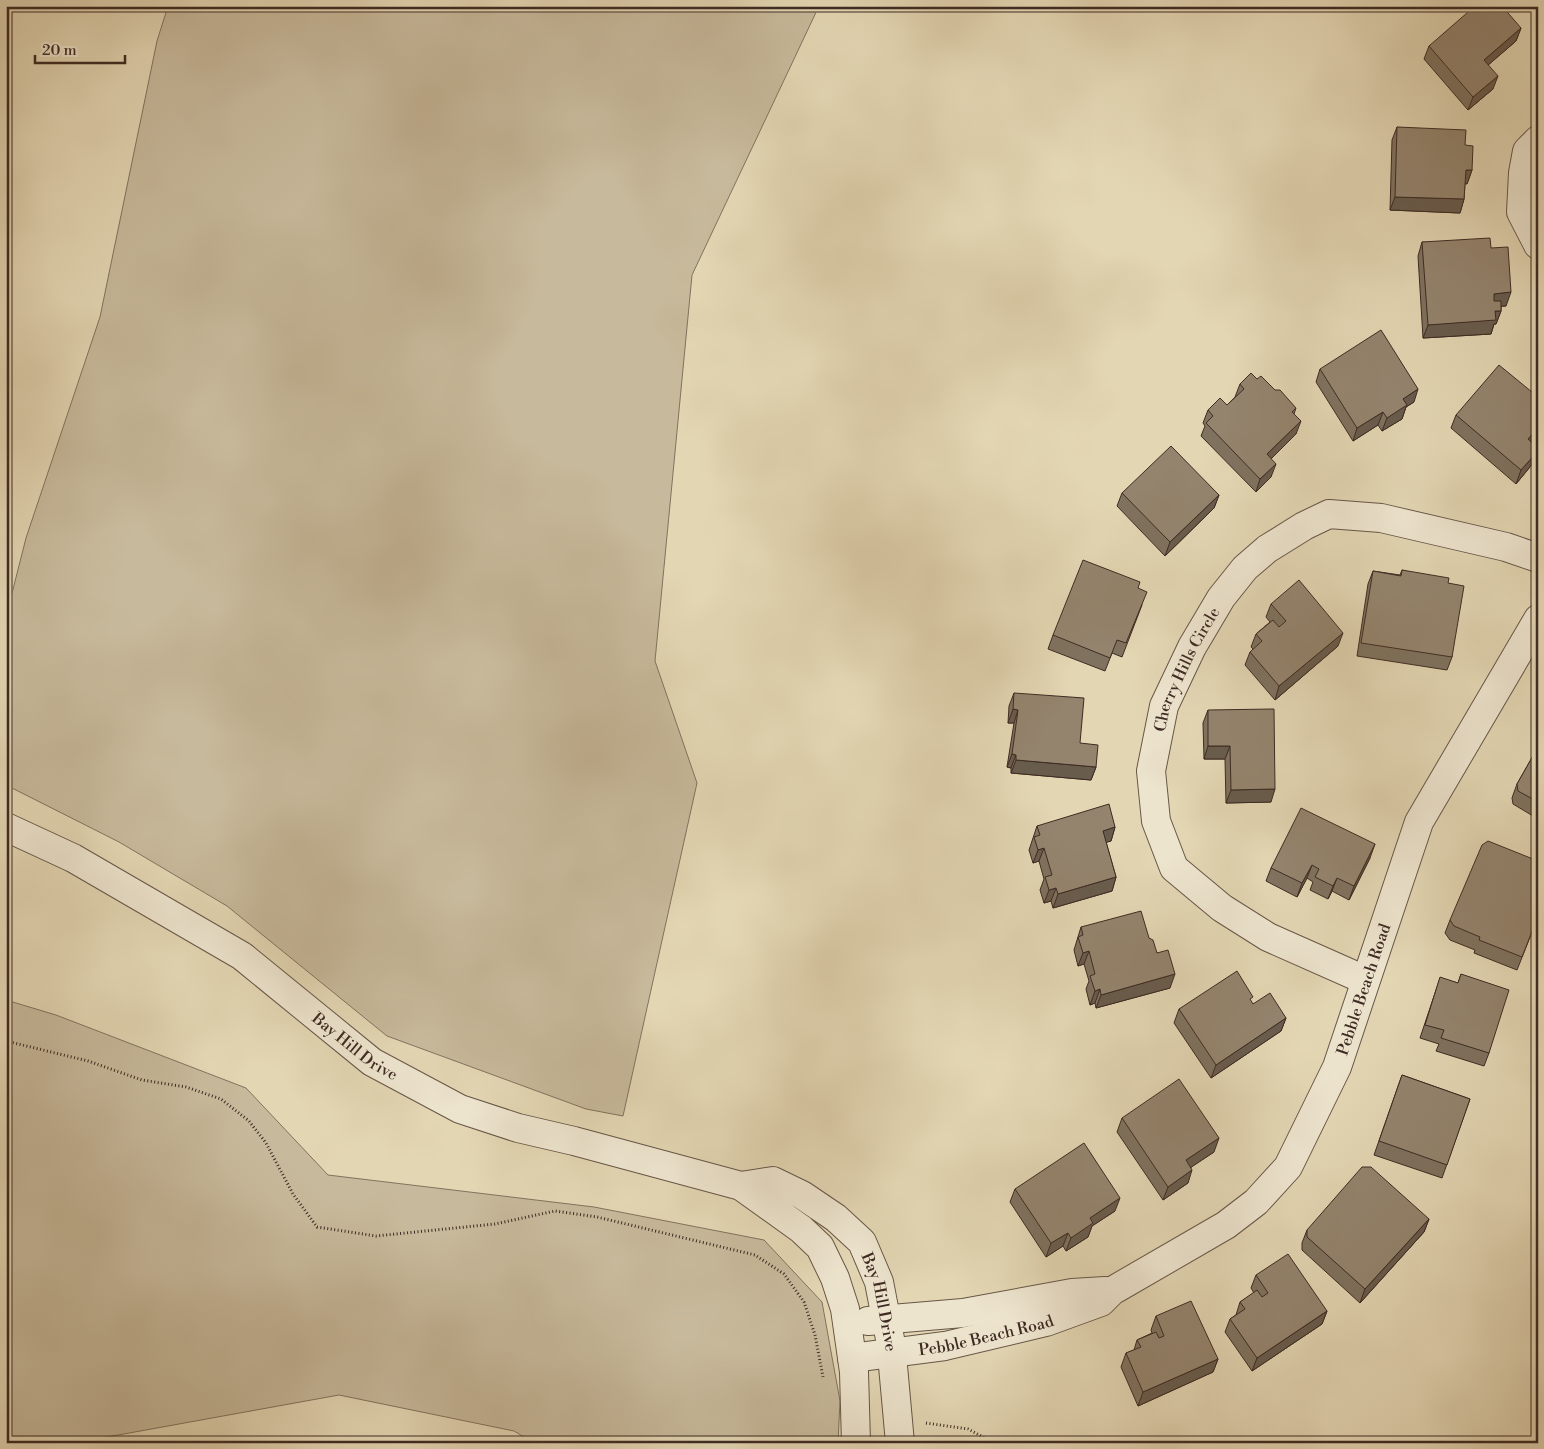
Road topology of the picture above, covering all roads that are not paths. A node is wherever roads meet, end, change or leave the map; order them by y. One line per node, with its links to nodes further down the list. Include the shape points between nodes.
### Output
1 (1538, 140): 2 (street, via 1527,151 1522,172 1521,212)
2 (1538, 245)
3 (1538, 558): 6 (street, Cherry Hills Circle, via 1506,547 1381,518 1329,514 1267,549 1245,568 1220,598 1164,706 1150,771 1156,821 1174,868 1222,908 1268,937)
4 (1538, 619): 6 (street, Pebble Beach Road, via 1419,822)
5 (6, 827): 7 (street, Bay Hill Drive, via 73,858 242,956 372,1062 460,1109 518,1128)
6 (1365, 980): 8 (street, Pebble Beach Road, via 1337,1067 1288,1167 1256,1202 1226,1225)
7 (741, 1186): 9 (street, Bay Hill Drive, via 773,1181 802,1195 836,1218 862,1242 880,1282); 10 (street, Bay Hill Drive, via 801,1229 820,1247 835,1278)
8 (1112, 1291): 9 (street, Pebble Beach Road, via 1093,1290 963,1313); 11 (street, Pebble Beach Road, via 1101,1302 1046,1322 945,1346)
9 (886, 1319): 10 (street, Pebble Beach Road); 11 (street, Bay Hill Drive)
10 (848, 1323): 12 (street, Bay Hill Drive)
11 (891, 1354): 12 (street, Pebble Beach Road); 14 (street, Bay Hill Drive)
12 (852, 1358): 13 (street, Bay Hill Drive)
13 (856, 1443)
14 (900, 1443)

